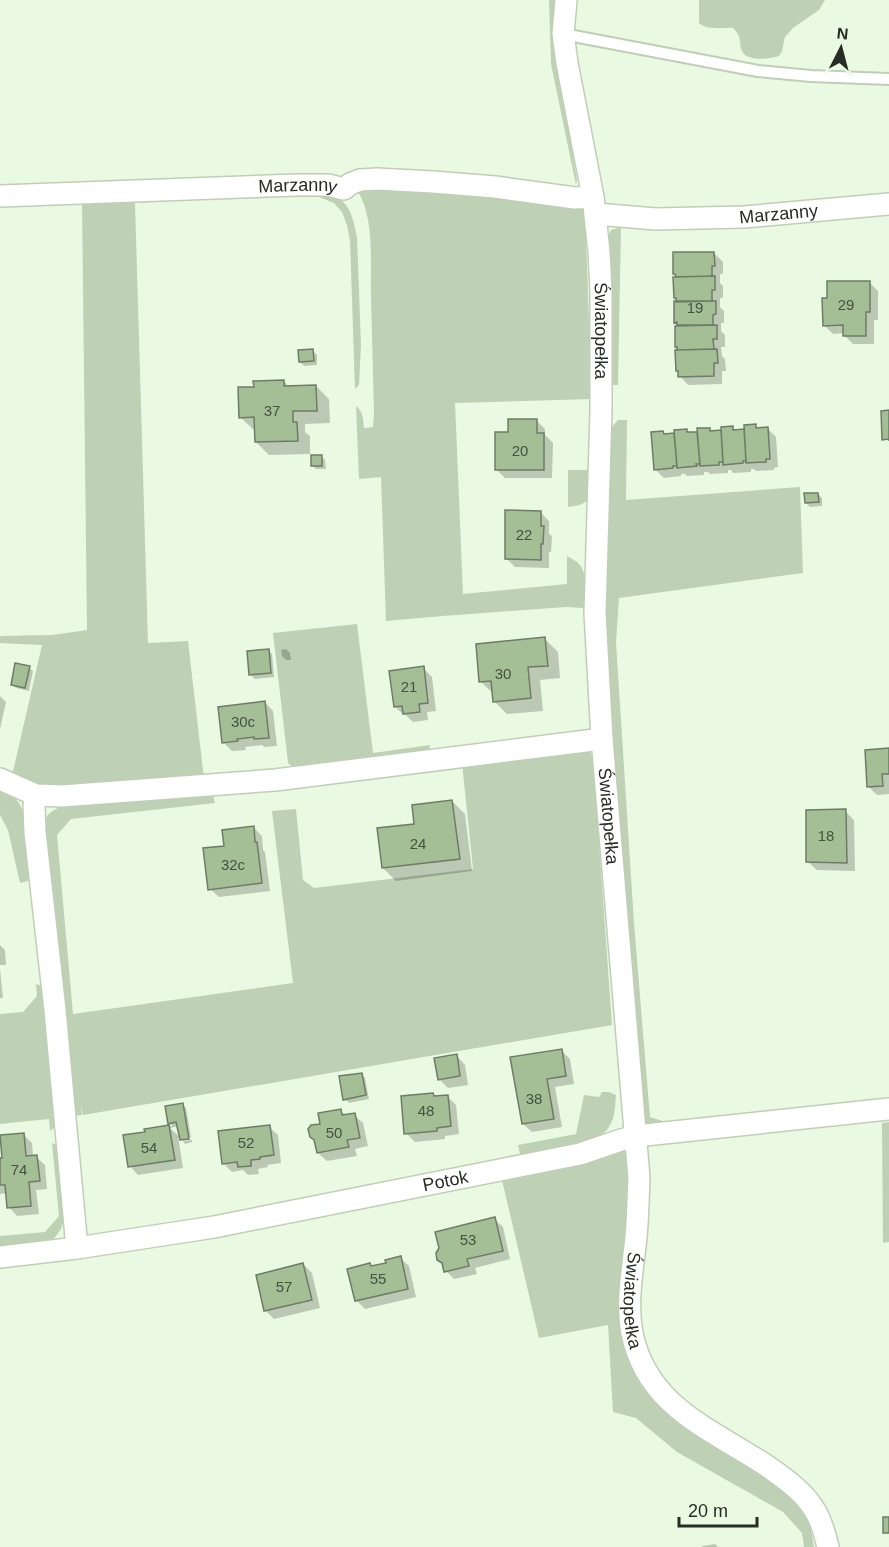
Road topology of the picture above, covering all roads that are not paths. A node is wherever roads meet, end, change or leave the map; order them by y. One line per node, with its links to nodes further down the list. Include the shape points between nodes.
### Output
1 (567, 0): 2 (street, Światopełka)
2 (563, 34): 3 (lane, via 758,71); 6 (street, Światopełka)
3 (889, 79)
4 (0, 196): 6 (street, Marzanny, via 328,184 345,189 360,180 377,179 495,187 575,198)
5 (889, 204): 6 (street, Marzanny, via 744,217 656,219)
6 (594, 206): 7 (street, Światopełka, via 601,292 595,613)
7 (602, 739): 9 (street, via 274,780); 11 (street, Światopełka)
8 (0, 779): 9 (street)
9 (36, 795): 12 (street, via 35,832)
10 (889, 1109): 11 (street, Potok)
11 (636, 1136): 12 (street, Potok, via 580,1154 512,1168 214,1227); 14 (street, Światopełka, via 639,1178 630,1313 632,1334 649,1376 671,1404 800,1491 822,1525)
12 (77, 1248): 13 (street, Potok)
13 (0, 1257)
14 (828, 1547)

